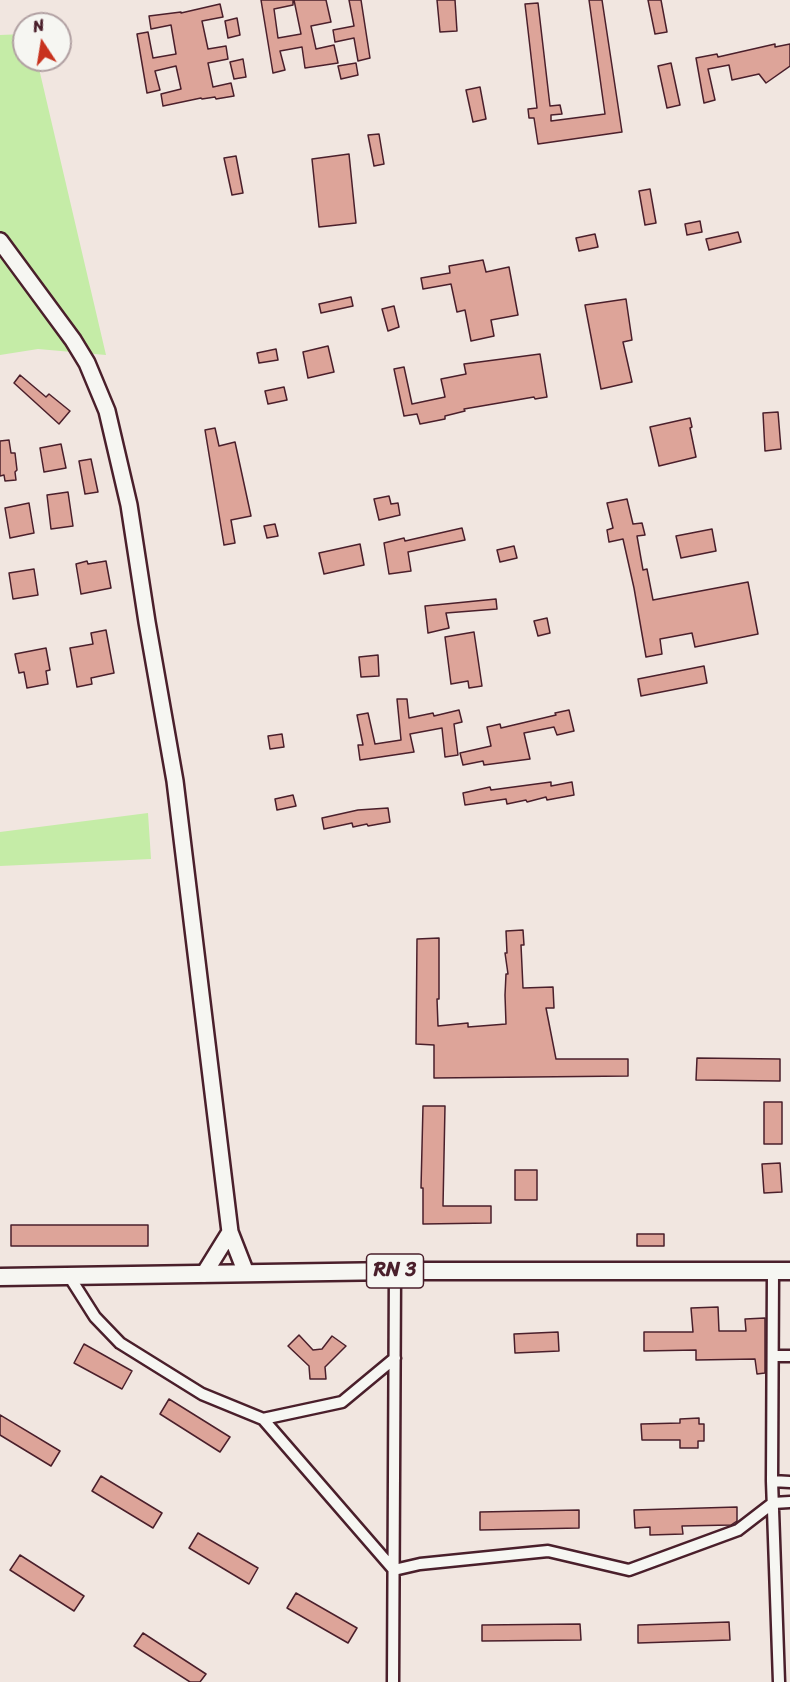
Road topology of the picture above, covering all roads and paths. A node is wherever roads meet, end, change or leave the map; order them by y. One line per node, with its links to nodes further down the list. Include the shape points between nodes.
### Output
1 (0, 241): 2 (street, via 87,363 106,411 129,505 176,781)
2 (230, 1232): 5 (street); 6 (street)
3 (395, 1271): 4 (main road, RN 3); 5 (main road, RN 3); 11 (street)
4 (782, 1271): 9 (street)
5 (246, 1273): 6 (main road, RN 3)
6 (204, 1274): 7 (main road, RN 3)
7 (69, 1276): 8 (main road, RN 3); 12 (street, via 95,1317 120,1343 202,1394)
8 (0, 1277)
9 (773, 1356): 10 (street); 13 (street)
10 (790, 1356)
11 (394, 1358): 12 (street, via 342,1401); 17 (street)
12 (263, 1419): 17 (street)
13 (772, 1481): 14 (street); 16 (street)
14 (790, 1482)
15 (790, 1502): 16 (street)
16 (773, 1503): 17 (street, via 738,1530 629,1570 549,1551); 19 (street)
17 (394, 1570): 18 (street)
18 (393, 1682)
19 (779, 1682)

